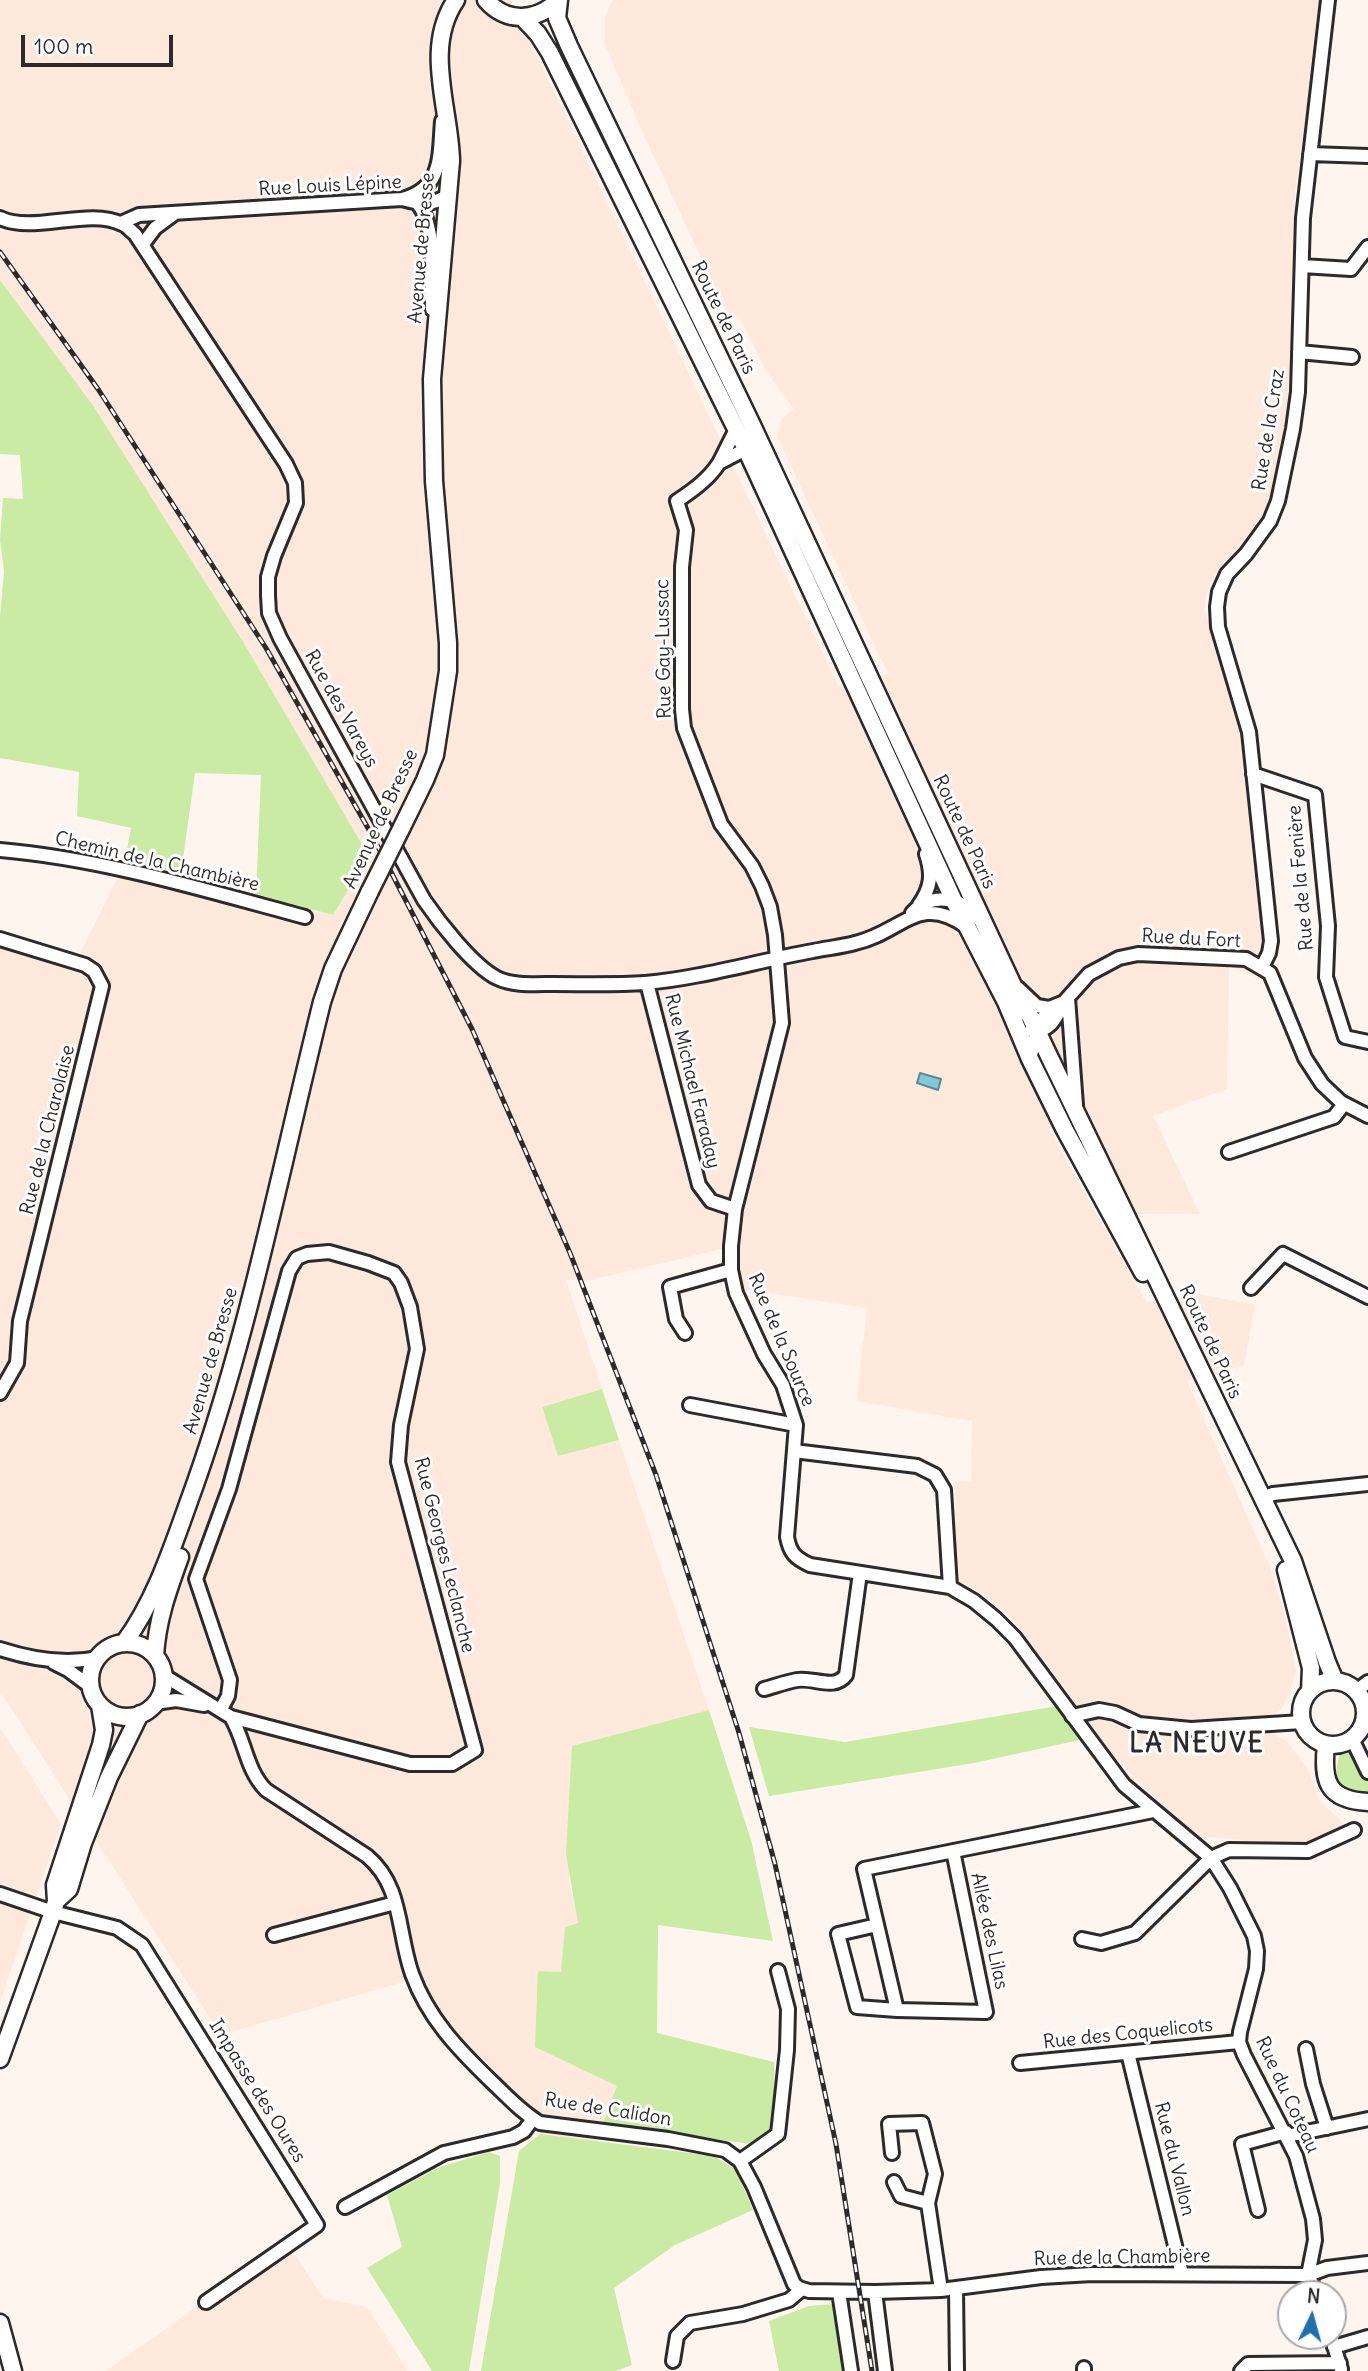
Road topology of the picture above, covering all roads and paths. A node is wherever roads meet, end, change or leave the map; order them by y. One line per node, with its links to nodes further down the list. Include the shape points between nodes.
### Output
1 (456, 0): 6 (main road, Avenue de Bresse, via 441,30)
2 (486, 0): 5 (main road, via 500,13)
3 (559, 0): 5 (main road, via 549,10); 27 (main road, Route de Paris, via 557,18 569,46)
4 (1328, 0): 7 (street, Rue de la Craz)
5 (523, 18): 21 (main road, Route de Paris, via 550,53)
6 (442, 85): 9 (main road, Avenue de Bresse, via 451,145); 10 (street, via 434,176 418,195)
7 (1310, 154): 8 (street); 17 (street, Rue de la Craz)
8 (1368, 156)
9 (448, 195): 11 (street, via 438,202); 19 (main road, Avenue de Bresse)
10 (402, 199): 11 (street, Rue Louis Lépine); 12 (street, Rue Louis Lépine)
11 (418, 204): 19 (street, Rue Louis Lépine, via 429,226)
12 (174, 214): 14 (street, Rue Louis Lépine, via 139,215); 15 (street)
13 (0, 218): 14 (street, via 14,223 96,219)
14 (121, 223): 15 (street, Rue des Vareys)
15 (143, 244): 39 (street, Rue des Vareys, via 295,483 296,503 268,577 269,613 424,900 484,970 497,978 533,984)
16 (1368, 247): 17 (street, via 1351,270)
17 (1302, 266): 18 (street, Rue de la Craz)
18 (1299, 352): 20 (street); 24 (street, Rue de la Craz, via 1297,403 1278,501 1259,537 1227,574 1217,603 1218,627 1249,733)
19 (433, 354): 58 (main road, Avenue de Bresse, bridge, via 432,449 448,643 435,755 333,969 322,1002 239,1347)
20 (1352, 357)
21 (737, 428): 22 (main road, Route de Paris); 23 (street, Rue Gay-Lussac)
22 (746, 449): 23 (street, Rue Gay-Lussac); 25 (main road, Route de Paris)
23 (719, 463): 36 (street, Rue Gay-Lussac, via 677,501 686,530 682,567 684,728 721,824 762,886 770,907)
24 (1253, 774): 37 (street, Rue de la Craz, via 1271,941); 43 (street, Rue de la Fenière, via 1315,795 1328,926 1326,977 1345,1037)
25 (914, 813): 28 (main road, Route de Paris); 29 (street, Rue des Vareys, via 932,875)
26 (0, 850): 31 (street, Chemin de la Chambière, via 86,861)
27 (964, 880): 28 (street); 34 (main road, Route de Paris)
28 (954, 901): 29 (street, via 934,900); 30 (street, Rue des Vareys); 33 (main road, Route de Paris); 34 (street, via 968,907)
29 (919, 906): 32 (street, Rue des Vareys)
30 (933, 911): 32 (street, Rue des Vareys); 33 (street)
31 (305, 917)
32 (905, 920): 36 (street, Rue des Vareys, via 873,938)
33 (969, 928): 40 (main road, Route de Paris)
34 (986, 929): 38 (main road, Route de Paris)
35 (0, 939): 54 (street, Rue de la Charolaise, via 85,965 102,986 20,1321 17,1363)
36 (777, 959): 39 (street, Rue des Vareys); 49 (street, Rue de la Source, via 782,1023)
37 (1262, 967): 41 (street, Rue du Fort, via 1246,960 1138,954 1104,964); 45 (street, Rue du Fort, via 1270,973 1305,1058 1322,1084)
38 (1010, 979): 41 (street, via 1037,1006); 42 (main road, Route de Paris)
39 (647, 982): 49 (street, Rue Michael Faraday, via 699,1185 711,1201)
40 (1006, 1002): 42 (street, via 1023,1025); 44 (main road, Route de Paris)
41 (1062, 1002): 42 (street, Rue du Fort, via 1049,1027); 46 (street)
42 (1037, 1031): 44 (street); 46 (main road, Route de Paris)
43 (1368, 1042)
44 (1030, 1059): 73 (main road, Route de Paris, via 1175,1336 1284,1566 1311,1668)
45 (1344, 1104): 47 (street, Rue du Fort); 48 (street, via 1334,1117)
46 (1076, 1112): 60 (main road, Route de Paris)
47 (1368, 1116)
48 (1229, 1152)
49 (735, 1209): 50 (street, Rue de la Source)
50 (731, 1270): 53 (street, via 670,1287 676,1319); 56 (street, Rue de la Source, via 736,1293 783,1385)
51 (1251, 1288): 52 (street, via 1283,1254)
52 (1368, 1297)
53 (685, 1334)
54 (0, 1394)
55 (690, 1405): 56 (street)
56 (796, 1425): 57 (street, Rue de la Source)
57 (794, 1451): 61 (street, Rue de la Source, via 789,1551 810,1565); 62 (street, via 917,1466 935,1475 944,1490)
58 (201, 1470): 63 (main road, Avenue de Bresse, via 166,1567); 65 (main road, Avenue de Bresse, via 182,1552 156,1632)
59 (1368, 1484): 60 (street)
60 (1262, 1498): 69 (main road, Route de Paris, via 1293,1561)
61 (860, 1573): 62 (street, Rue de la Source); 72 (street, via 842,1681 801,1679)
62 (950, 1587): 78 (street, Rue de la Source, via 1005,1629)
63 (124, 1643): 65 (main road, via 146,1648); 67 (main road, via 104,1650)
64 (0, 1648): 66 (street)
65 (155, 1656): 68 (main road)
66 (40, 1658): 67 (street); 71 (street)
67 (97, 1658): 71 (main road)
68 (163, 1675): 74 (main road); 76 (street)
69 (1335, 1681): 70 (main road); 73 (main road)
70 (1362, 1686): 80 (main road)
71 (91, 1687): 75 (main road)
72 (764, 1689)
73 (1310, 1691): 79 (main road, via 1302,1705)
74 (155, 1703): 76 (street, via 176,1700); 77 (main road)
75 (100, 1705): 77 (main road, via 119,1715); 91 (main road, via 101,1745 55,1885)
76 (226, 1713): 76 (street, Rue Georges Leclanche, via 410,1764 452,1764 475,1750 398,1462 417,1349 410,1307 394,1273 329,1252 297,1258 289,1271 229,1489 196,1579 230,1680); 90 (street, Rue de Calidon, via 237,1728 258,1782 380,1866 394,1891)
77 (140, 1714): 91 (main road, via 109,1777 69,1889)
78 (1072, 1716): 79 (street, via 1099,1710 1139,1724 1191,1729); 85 (street, Rue de la Source, via 1107,1766)
79 (1302, 1722): 82 (main road, via 1311,1737)
80 (1366, 1726): 81 (main road)
81 (1358, 1741): 82 (main road); 83 (street)
82 (1326, 1745): 84 (main road, via 1325,1777 1330,1787 1338,1796)
83 (1368, 1772)
84 (1368, 1802)
85 (1153, 1811): 87 (street, Allée des Lilas); 88 (street, Rue de la Source)
86 (1354, 1830): 88 (street, via 1308,1851 1229,1850)
87 (953, 1851): 92 (street, Allée des Lilas, via 864,1869); 96 (street, Allée des Lilas, via 986,2012)
88 (1211, 1858): 94 (street, via 1135,1933 1101,1942); 97 (street, Rue du Coteau, via 1254,1936 1257,1951)
89 (0, 1894): 91 (street)
90 (395, 1903): 93 (street); 102 (street, Rue de Calidon, via 413,1976 439,2026)
91 (55, 1907): 100 (main road); 121 (street, Impasse des Oures, via 117,1928 142,1945 317,2225)
92 (877, 1925): 96 (street, Allée des Lilas); 96 (street, Allée des Lilas, via 838,1934 857,2007)
93 (274, 1935)
94 (1082, 1939)
95 (778, 1971): 107 (street, via 788,2009 778,2134)
96 (897, 2010)
97 (1239, 2042): 99 (street, Rue des Coquelicots); 105 (street, Rue du Coteau)
98 (1306, 2049): 104 (street)
99 (1128, 2053): 101 (street, Rue des Coquelicots); 113 (street, Rue du Vallon)
100 (0, 2059)
101 (1020, 2063)
102 (533, 2119): 107 (street, Rue de Calidon, via 724,2150); 110 (street, via 513,2137 444,2153)
103 (1368, 2119): 104 (street)
104 (1327, 2128): 105 (street)
105 (1286, 2134): 111 (street, via 1242,2144); 114 (street, Rue du Coteau, via 1313,2219 1315,2240)
106 (892, 2154): 109 (street, via 889,2124 922,2123 935,2174)
107 (740, 2161): 117 (street, via 794,2284)
108 (894, 2182): 109 (street, via 901,2196)
109 (928, 2203): 118 (street)
110 (345, 2207)
111 (1258, 2210)
112 (1368, 2263): 114 (street, Rue de la Chambière)
113 (1182, 2274): 114 (street, Rue de la Chambière); 116 (street, Rue de la Chambière, via 1066,2275)
114 (1308, 2275): 115 (street)
115 (1310, 2280)
116 (956, 2288): 118 (street, Rue de la Chambière); 131 (street)
117 (802, 2289): 119 (street); 126 (street, via 789,2300 743,2314 690,2323 677,2336)
118 (941, 2290): 120 (street, Rue de la Chambière)
119 (839, 2292): 120 (street); 129 (street)
120 (875, 2292): 130 (street)
121 (206, 2302)
122 (0, 2323): 128 (main road)
123 (1368, 2337): 124 (street)
124 (1347, 2340)
125 (1336, 2350): 127 (street)
126 (673, 2361)
127 (1341, 2367): 132 (street, via 1248,2364)
128 (13, 2371)
129 (851, 2371)
130 (885, 2371)
131 (957, 2371)
132 (1241, 2371)

